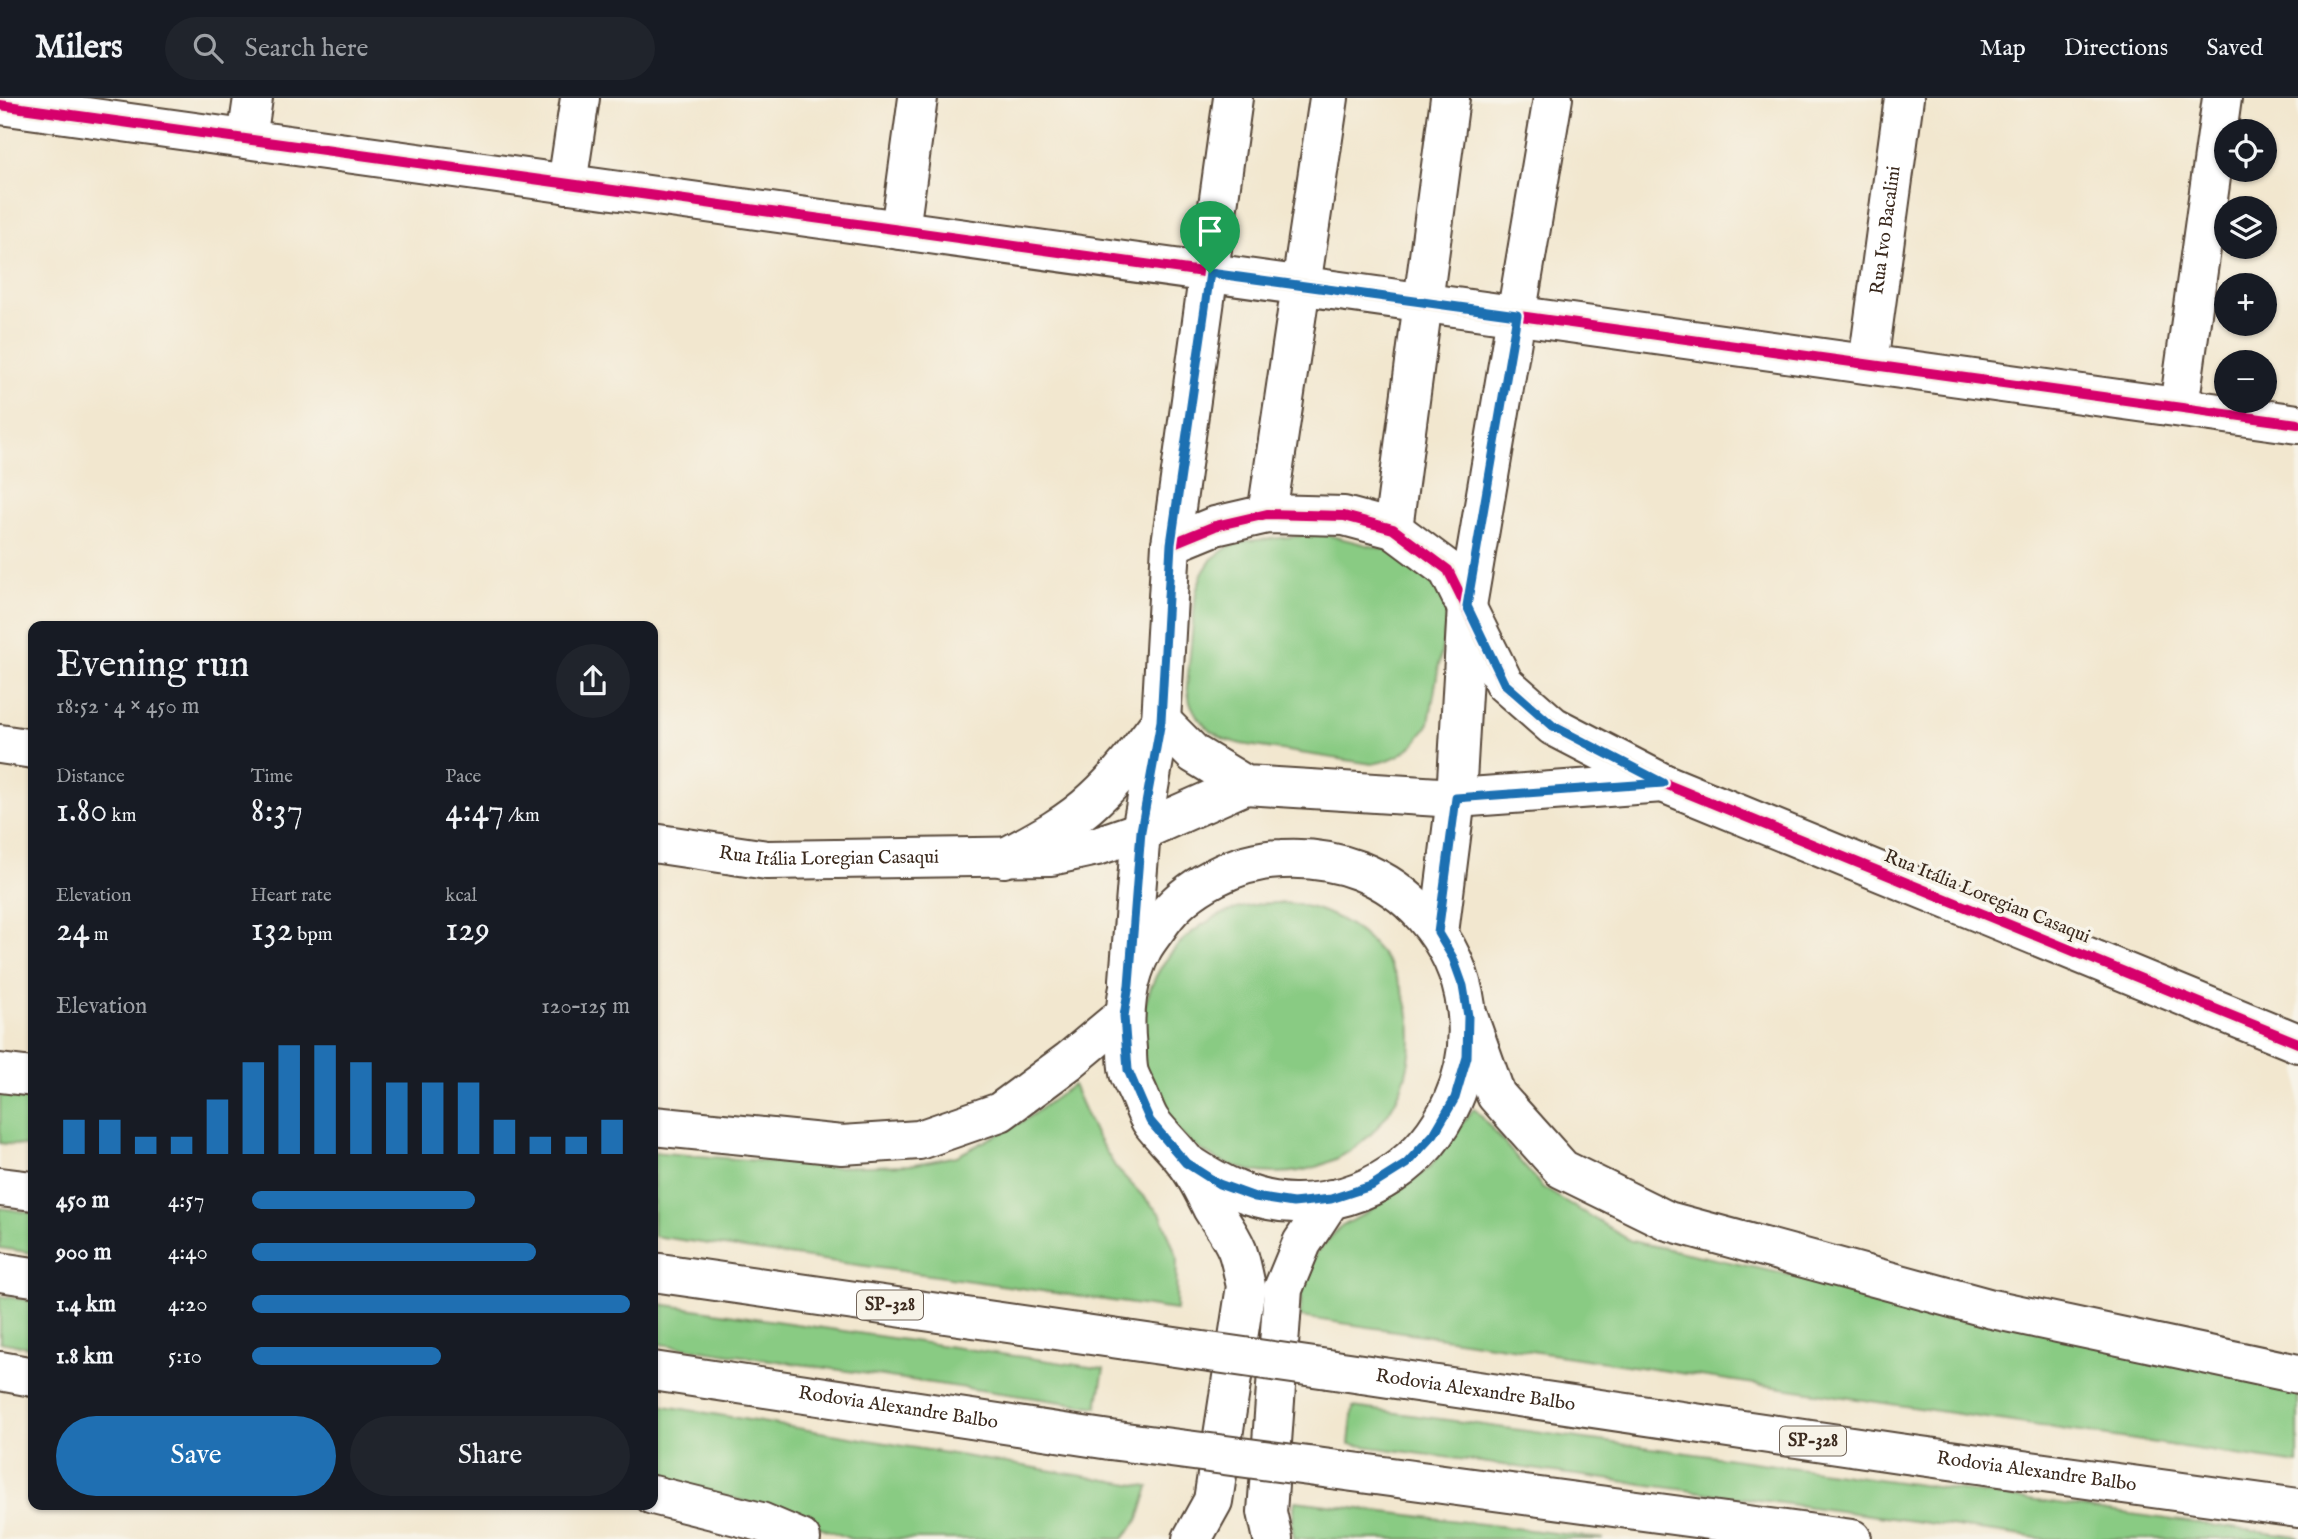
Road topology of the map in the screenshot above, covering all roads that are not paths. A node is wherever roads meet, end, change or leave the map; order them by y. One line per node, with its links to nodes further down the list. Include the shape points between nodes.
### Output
1 (253, 98): 11 (main road)
2 (580, 98): 12 (main road)
3 (918, 98): 13 (main road)
4 (1233, 98): 14 (main road)
5 (1329, 98): 15 (main road)
6 (1450, 98): 16 (main road)
7 (1553, 98): 17 (main road)
8 (1904, 98): 18 (main road, Rua Ivo Bacalini)
9 (2222, 98): 19 (main road)
10 (0, 105): 11 (main road)
11 (247, 139): 12 (main road)
12 (567, 184): 13 (main road)
13 (900, 230): 14 (main road)
14 (1210, 273): 15 (main road); 23 (main road)
15 (1301, 285): 16 (main road); 21 (main road)
16 (1423, 302): 17 (main road); 22 (main road)
17 (1517, 315): 18 (main road); 24 (main road)
18 (1868, 364): 19 (main road)
19 (2179, 407): 20 (main road)
20 (2298, 424)
21 (1267, 514): 22 (main road, via 1344,516); 23 (main road, via 1214,526)
22 (1392, 529): 24 (main road, Rua Itália Loregian Casaqui, via 1448,570)
23 (1171, 544): 25 (main road)
24 (1467, 606): 28 (main road, Rua Itália Loregian Casaqui, via 1504,683 1553,726); 30 (main road)
25 (1161, 721): 29 (main road, Rua Itália Loregian Casaqui, via 1194,754); 31 (main road); 33 (main road, Rua Itália Loregian Casaqui, via 1130,763 1093,801)
26 (0, 744): 27 (main road)
27 (28, 748)
28 (1663, 783): 30 (main road, Rua Itália Loregian Casaqui); 37 (main road, Rua Itália Loregian Casaqui)
29 (1245, 785): 30 (main road, Rua Itália Loregian Casaqui); 31 (main road, Rua Itália Loregian Casaqui)
30 (1456, 798): 34 (main road)
31 (1141, 831): 33 (main road, Rua Itália Loregian Casaqui, via 1051,856); 35 (main road)
32 (658, 844): 33 (main road, Rua Itália Loregian Casaqui, via 767,860)
33 (1004, 858)
34 (1438, 933): 35 (main road, via 1413,904 1382,880 1346,865 1309,858 1270,859 1231,870 1196,888 1166,915 1143,948); 36 (main road, via 1453,958)
35 (1126, 1000): 40 (main road, via 1069,1060 1000,1112 919,1140 842,1145); 41 (main road, via 1128,1070 1150,1121)
36 (1468, 1016): 44 (main road, via 1467,1057 1455,1098 1434,1134 1406,1164 1371,1186); 50 (main road, via 1496,1096 1562,1169 1668,1220 1992,1309)
37 (2298, 1043)
38 (0, 1073): 39 (main road)
39 (28, 1076)
40 (658, 1127)
41 (1186, 1163): 44 (main road, via 1219,1184 1255,1197 1293,1203); 55 (main road, via 1237,1251 1245,1286 1213,1501)
42 (0, 1187): 43 (main road)
43 (28, 1190)
44 (1331, 1199): 56 (main road, via 1302,1243 1283,1289 1267,1512)
45 (0, 1272): 47 (main road)
46 (658, 1273): 53 (main road, Rodovia Alexandre Balbo / SP-328, bridge)
47 (28, 1276)
48 (0, 1371): 51 (main road)
49 (658, 1372): 57 (main road, Rodovia Alexandre Balbo, bridge, via 1110,1440)
50 (2298, 1374)
51 (28, 1376)
52 (658, 1496): 54 (main road, via 761,1522)
53 (2298, 1508)
54 (801, 1539)
55 (1192, 1539)
56 (1273, 1539)
57 (1852, 1539)

